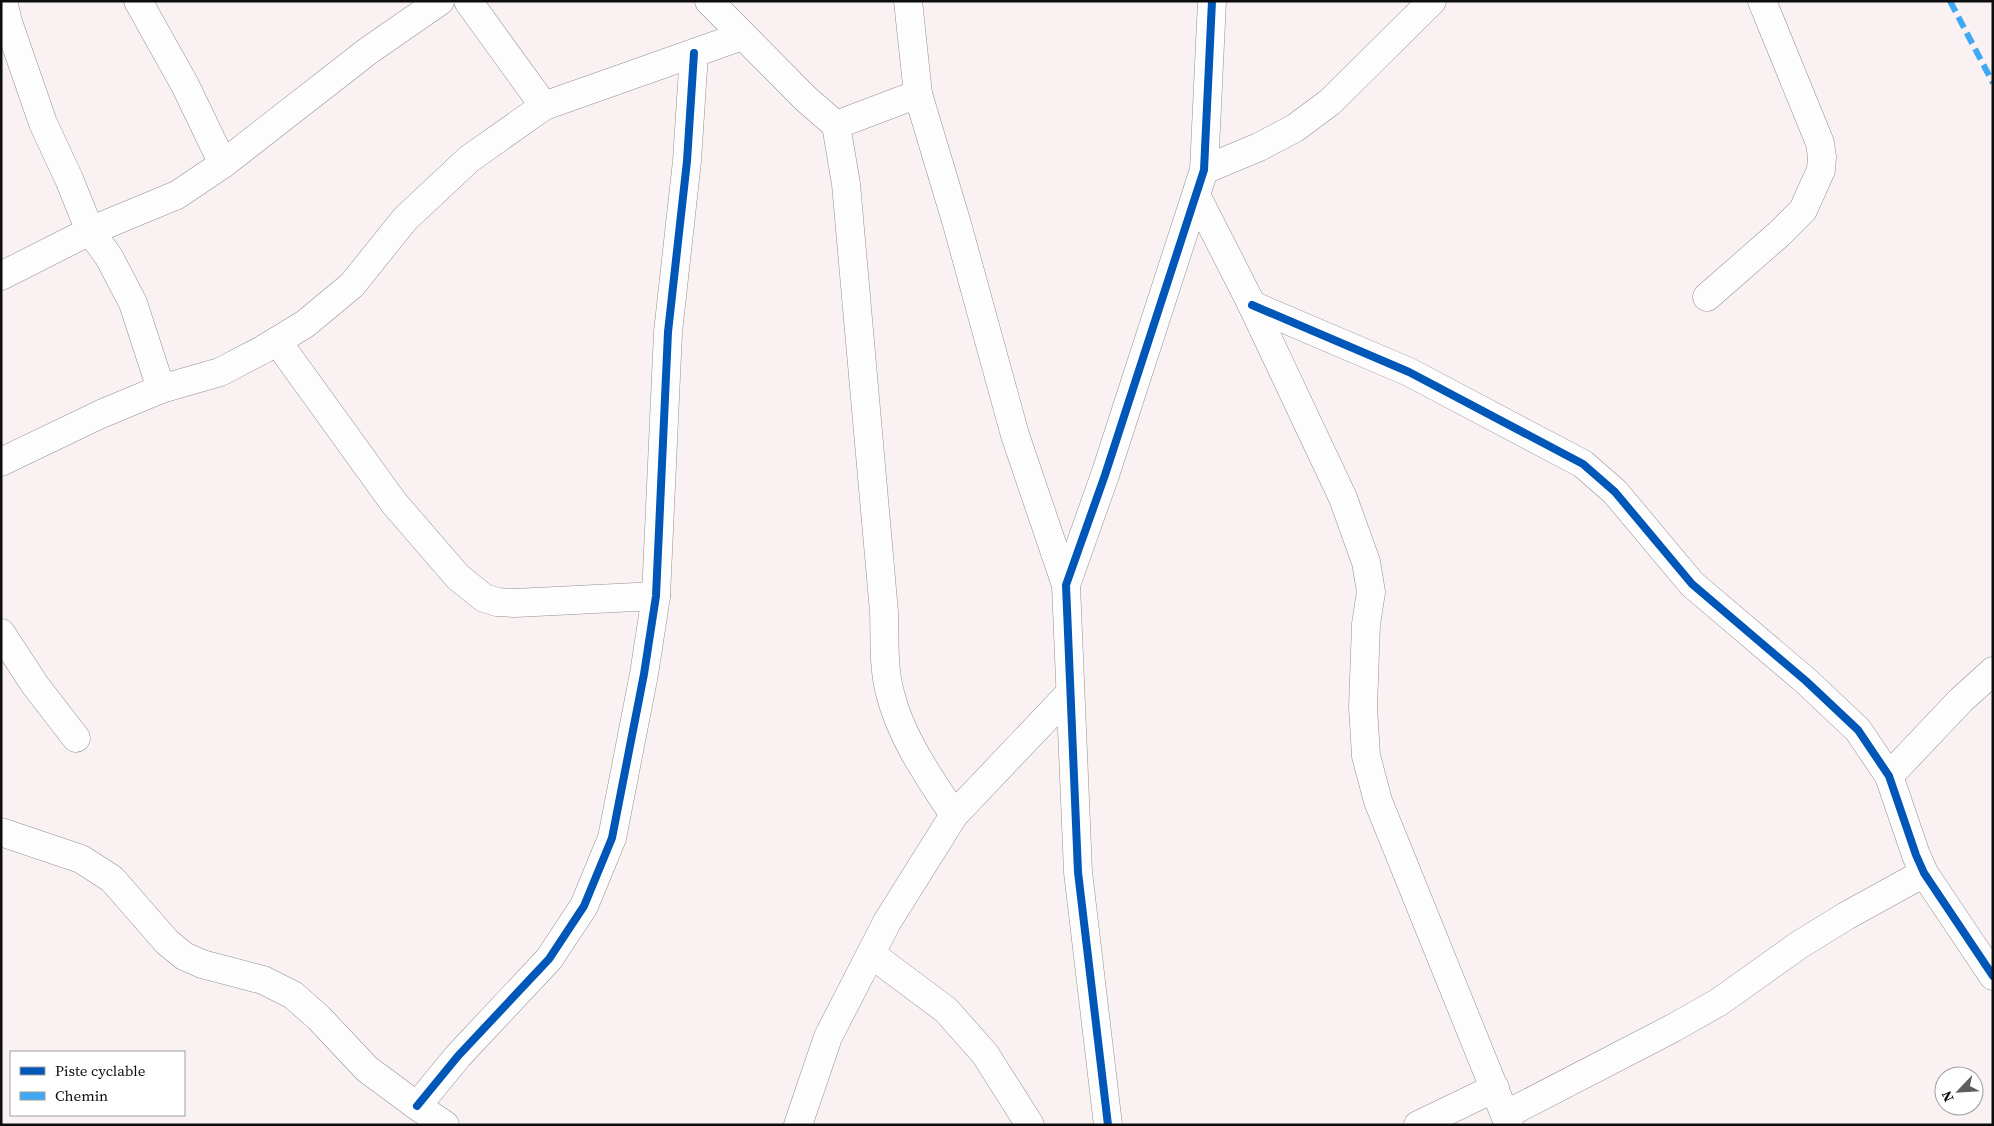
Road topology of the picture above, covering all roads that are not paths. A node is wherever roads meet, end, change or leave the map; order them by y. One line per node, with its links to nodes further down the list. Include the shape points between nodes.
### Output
1 (3, 1): 18 (street, via 43,123)
2 (138, 1): 15 (street, via 185,85)
3 (440, 1): 15 (street, via 368,50)
4 (468, 1): 13 (street)
5 (709, 1): 10 (street)
6 (908, 1): 12 (street)
7 (1212, 1): 16 (street)
8 (1432, 1): 16 (street, via 1330,102 1259,147)
9 (1762, 1): 20 (street, via 1820,142 1821,170 1803,210)
10 (742, 36): 11 (street); 14 (street)
11 (694, 53): 13 (street); 26 (street, via 687,161 668,332)
12 (918, 94): 14 (street); 25 (street, via 1012,426)
13 (544, 106): 22 (street, via 468,159 405,219 352,285 304,324)
14 (836, 125): 32 (street, via 846,184 888,682 897,718)
15 (223, 164): 18 (street, via 177,196)
16 (1204, 170): 17 (street)
17 (1197, 197): 21 (street); 25 (street)
18 (90, 231): 19 (street); 23 (street, via 109,258 132,302)
19 (1, 276)
20 (1707, 297)
21 (1252, 305): 31 (street, via 1409,372 1584,464 1615,492 1692,584 1837,708 1858,730); 37 (street, via 1343,498 1366,562 1371,592 1362,707 1366,756 1378,801)
22 (277, 341): 23 (street, via 220,372); 26 (street, via 394,503 458,577 484,598 515,603)
23 (161, 388): 24 (street)
24 (1, 462)
25 (1066, 585): 29 (street)
26 (656, 596): 38 (street, via 612,838 584,906 549,959 458,1056)
27 (1, 633): 30 (street, via 35,685)
28 (1993, 672): 31 (street, via 1961,700)
29 (1070, 693): 32 (street); 43 (street, via 1078,872)
30 (76, 738)
31 (1889, 776): 34 (street)
32 (954, 815): 35 (street, via 887,922)
33 (1, 832): 38 (street, via 81,859 112,879 167,942 184,956 263,980 293,994 367,1069)
34 (1924, 873): 36 (street); 39 (street, via 1798,945 1719,1002)
35 (872, 954): 41 (street, via 828,1037); 42 (street, via 946,1010 985,1054)
36 (1993, 976)
37 (1495, 1088): 39 (street); 44 (street)
38 (417, 1106): 40 (street)
39 (1507, 1120)
40 (445, 1125)
41 (798, 1125)
42 (1030, 1125)
43 (1108, 1125)
44 (1418, 1125)

